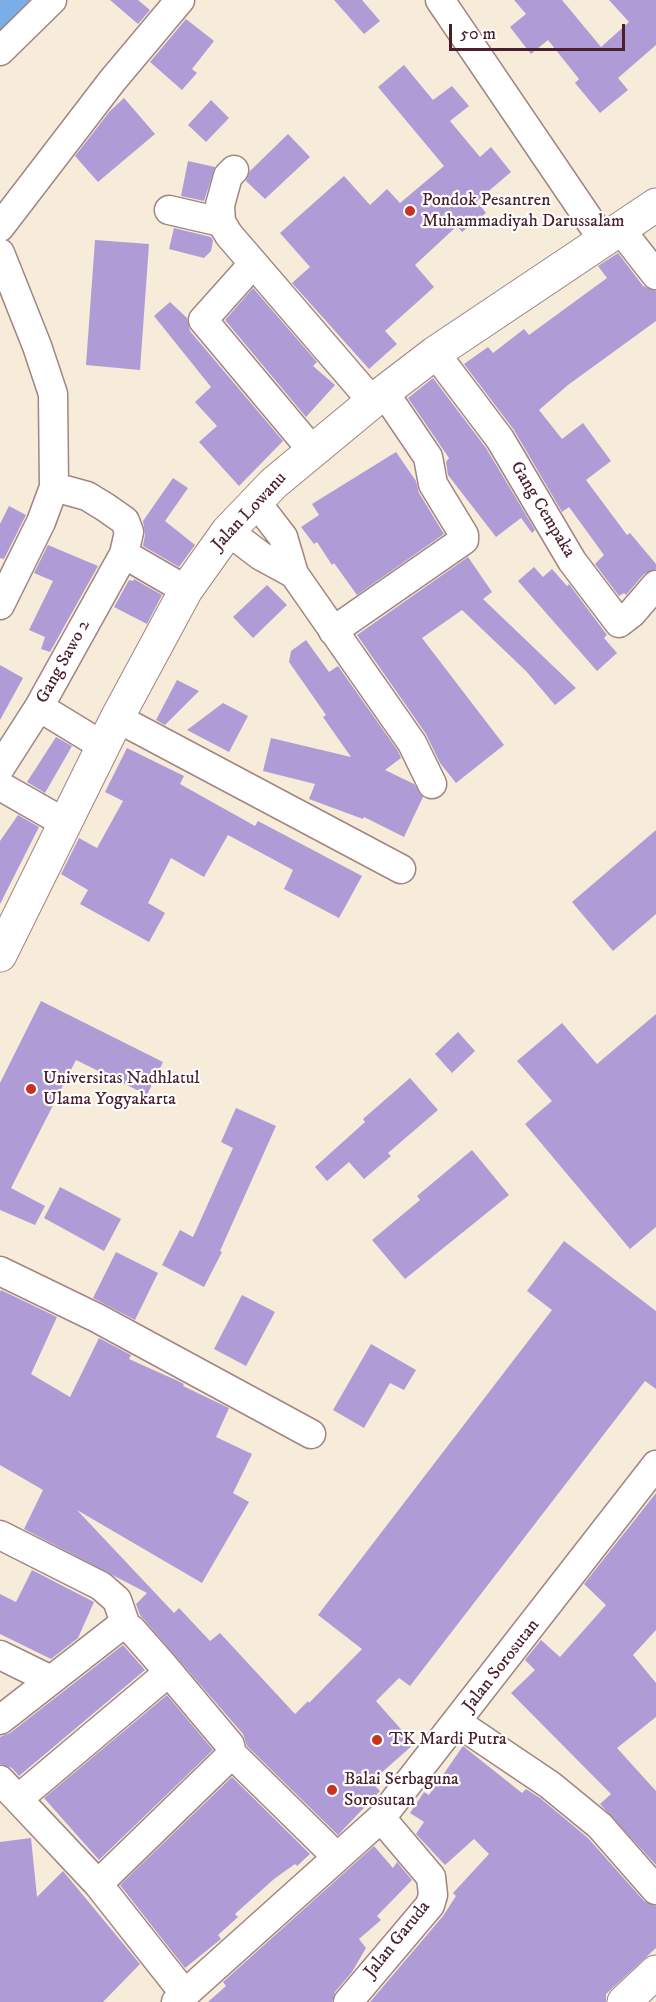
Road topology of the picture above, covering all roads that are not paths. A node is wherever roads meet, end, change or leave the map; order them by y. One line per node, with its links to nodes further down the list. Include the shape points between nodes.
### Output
1 (52, 0): 4 (street)
2 (180, 0): 9 (street)
3 (440, 0): 10 (street)
4 (0, 51)
5 (234, 170): 8 (street, via 222,191)
6 (656, 205): 10 (main road, Jalan Lowanu)
7 (175, 212): 8 (street)
8 (221, 222): 12 (street)
9 (0, 227)
10 (612, 234): 13 (street); 14 (main road, Jalan Lowanu)
11 (0, 253): 17 (street, via 53,394)
12 (253, 264): 15 (street); 16 (street, via 203,320)
13 (656, 274)
14 (435, 353): 15 (main road, Jalan Lowanu); 22 (street, Gang Cempaka, via 500,439 572,561 619,623)
15 (378, 396): 16 (main road, Jalan Lowanu); 25 (street, via 428,457 433,484 464,540)
16 (312, 450): 18 (main road, Jalan Lowanu)
17 (54, 487): 20 (street, via 87,496 125,521 129,532); 24 (street)
18 (256, 502): 19 (main road, Jalan Lowanu); 21 (street, via 283,537)
19 (228, 531): 21 (street); 23 (main road, Jalan Lowanu)
20 (124, 554): 23 (street); 26 (street, Gang Sawo 2)
21 (294, 574): 25 (street)
22 (656, 585)
23 (186, 590): 27 (main road, Jalan Lowanu)
24 (0, 605)
25 (333, 631): 29 (street, via 412,744)
26 (39, 707): 27 (street); 28 (street, Gang Sawo 2)
27 (110, 732): 31 (main road, Jalan Lowanu); 32 (street)
28 (0, 768)
29 (432, 784)
30 (0, 786): 31 (street)
31 (65, 823): 33 (main road, Jalan Lowanu)
32 (401, 869)
33 (0, 956)
34 (0, 1271): 35 (street, via 97,1318)
35 (311, 1434)
36 (653, 1475): 43 (street, Jalan Sorosutan)
37 (0, 1535): 38 (street, via 112,1594 122,1609)
38 (123, 1624): 40 (street, via 132,1629); 41 (street)
39 (0, 1655): 41 (street)
40 (169, 1672): 44 (street, via 230,1745); 45 (street)
41 (51, 1680): 42 (street)
42 (0, 1720)
43 (458, 1723): 46 (street, Jalan Sorosutan); 49 (street, via 550,1785 600,1826)
44 (232, 1754): 47 (street); 48 (street)
45 (9, 1790): 48 (street)
46 (381, 1818): 47 (street, Jalan Sorosutan); 52 (street, Jalan Garuda, via 431,1877 433,1895 430,1905)
47 (337, 1857): 51 (street, Jalan Sorosutan)
48 (98, 1884): 51 (street)
49 (656, 1890)
50 (656, 1972): 53 (main road)
51 (180, 1998)
52 (348, 2002)
53 (624, 2002)

